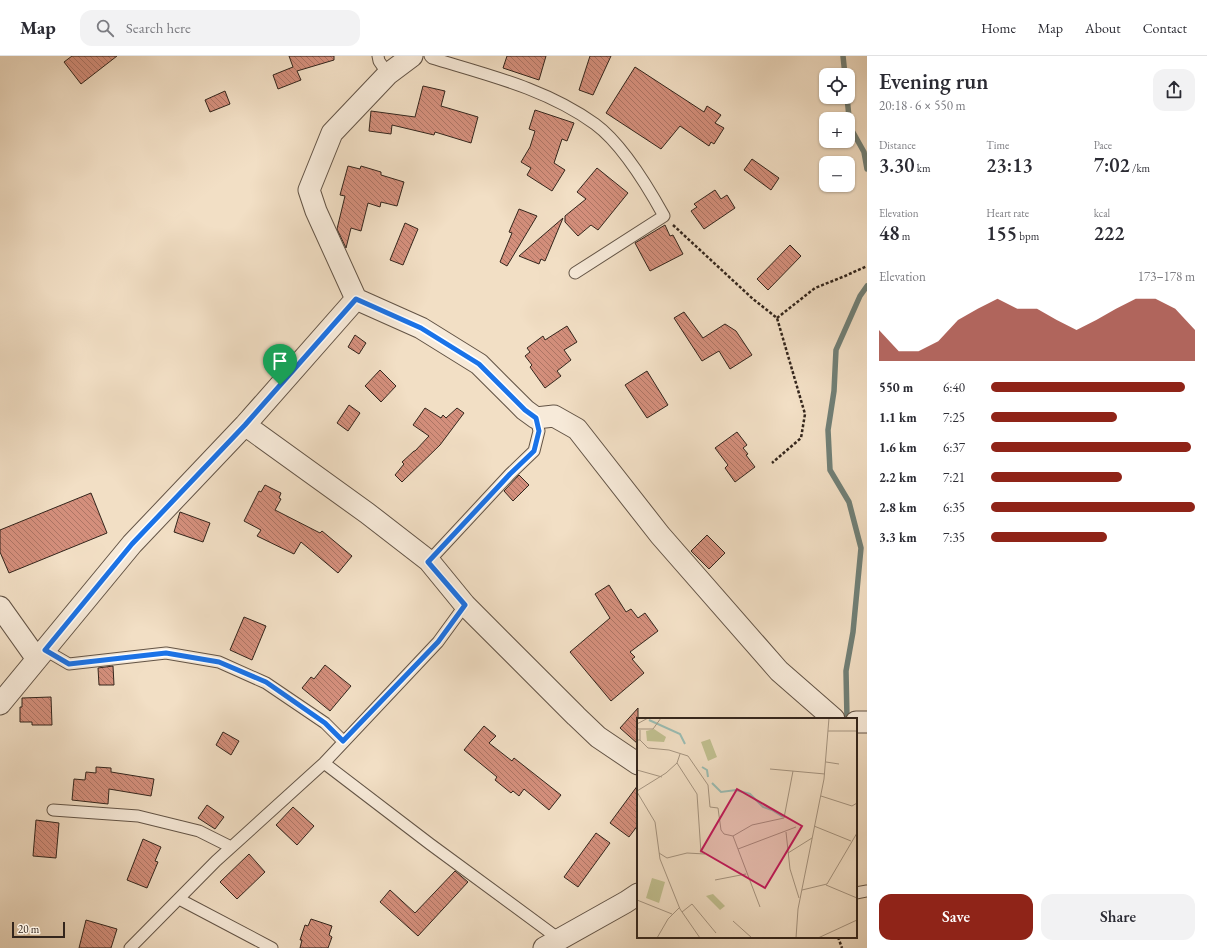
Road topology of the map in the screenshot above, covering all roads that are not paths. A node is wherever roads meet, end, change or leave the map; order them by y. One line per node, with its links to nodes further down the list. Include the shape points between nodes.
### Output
1 (378, 56): 4 (lane)
2 (412, 56): 4 (street)
3 (430, 56): 5 (lane, via 517,84 563,104 596,124 617,144 652,195 664,216)
4 (388, 74): 6 (street, via 332,133 309,190)
5 (575, 273)
6 (356, 299): 7 (street, via 421,328 479,364); 8 (street)
7 (536, 418): 9 (lane, via 539,431 534,451); 14 (street, via 554,416 577,429 660,535 779,671)
8 (245, 425): 9 (street, via 367,513); 12 (street, via 132,544)
9 (428, 562): 10 (street)
10 (465, 605): 15 (lane, via 438,642); 17 (street, via 598,737)
11 (0, 607): 12 (street)
12 (41, 654): 13 (street); 15 (lane, via 69,664 166,653 219,662 266,682 325,723)
13 (0, 704)
14 (833, 718)
15 (343, 741): 16 (lane)
16 (324, 763): 19 (lane); 24 (lane, via 430,844)
17 (637, 763)
18 (53, 810): 19 (lane, via 138,816 199,831)
19 (231, 847): 23 (lane)
20 (867, 891): 21 (lane)
21 (857, 893)
22 (637, 895): 24 (street)
23 (179, 899): 25 (lane); 26 (lane)
24 (551, 944)
25 (130, 948)
26 (272, 948)

